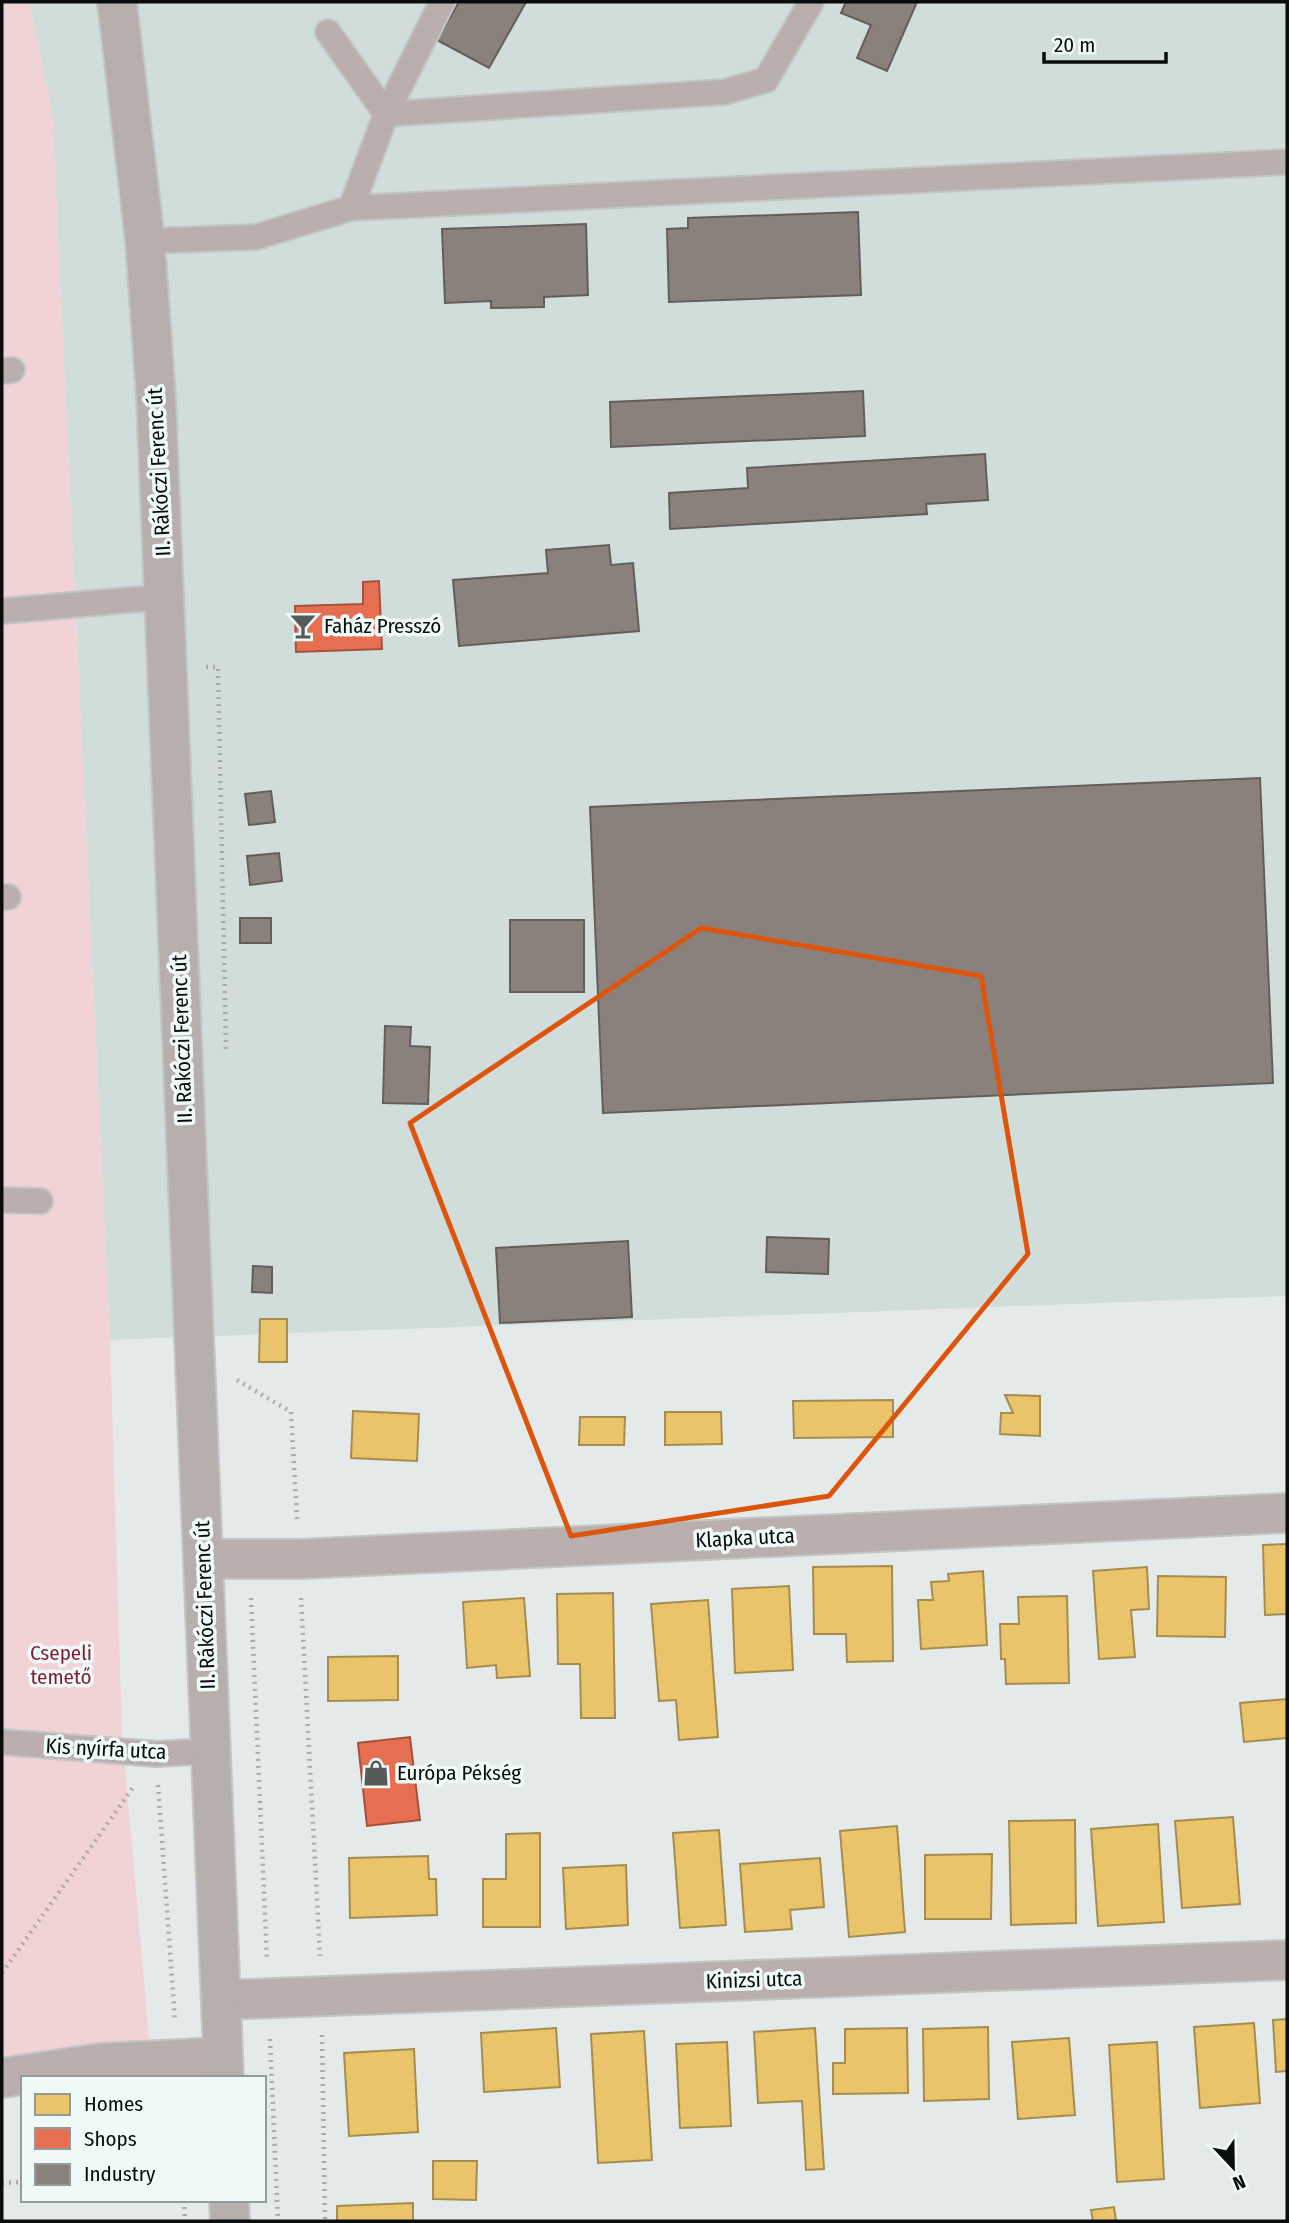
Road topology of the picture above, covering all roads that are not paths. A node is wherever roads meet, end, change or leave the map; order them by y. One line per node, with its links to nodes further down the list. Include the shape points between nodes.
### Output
1 (117, 2): 8 (main road, II. Rákóczi Ferenc út)
2 (442, 2): 5 (lane)
3 (811, 2): 5 (lane, via 766,80 724,92)
4 (328, 32): 5 (lane)
5 (386, 114): 7 (lane)
6 (1287, 162): 7 (lane)
7 (351, 208): 8 (lane, via 256,237)
8 (145, 241): 9 (main road, II. Rákóczi Ferenc út)
9 (164, 597): 10 (lane); 14 (main road, II. Rákóczi Ferenc út)
10 (2, 611)
11 (2, 1200): 12 (lane)
12 (40, 1201)
13 (1287, 1513): 14 (street, Klapka utca, via 299,1559)
14 (203, 1559): 16 (main road, II. Rákóczi Ferenc út)
15 (2, 1742): 16 (lane, Kis nyírfa utca, via 156,1754)
16 (210, 1751): 18 (main road, II. Rákóczi Ferenc út)
17 (1287, 1960): 18 (street, Kinizsi utca)
18 (221, 2000): 19 (main road, II. Rákóczi Ferenc út)
19 (224, 2067): 20 (street, via 177,2059 100,2063)
20 (2, 2078)
21 (229, 2202): 22 (main road)
22 (230, 2221)

